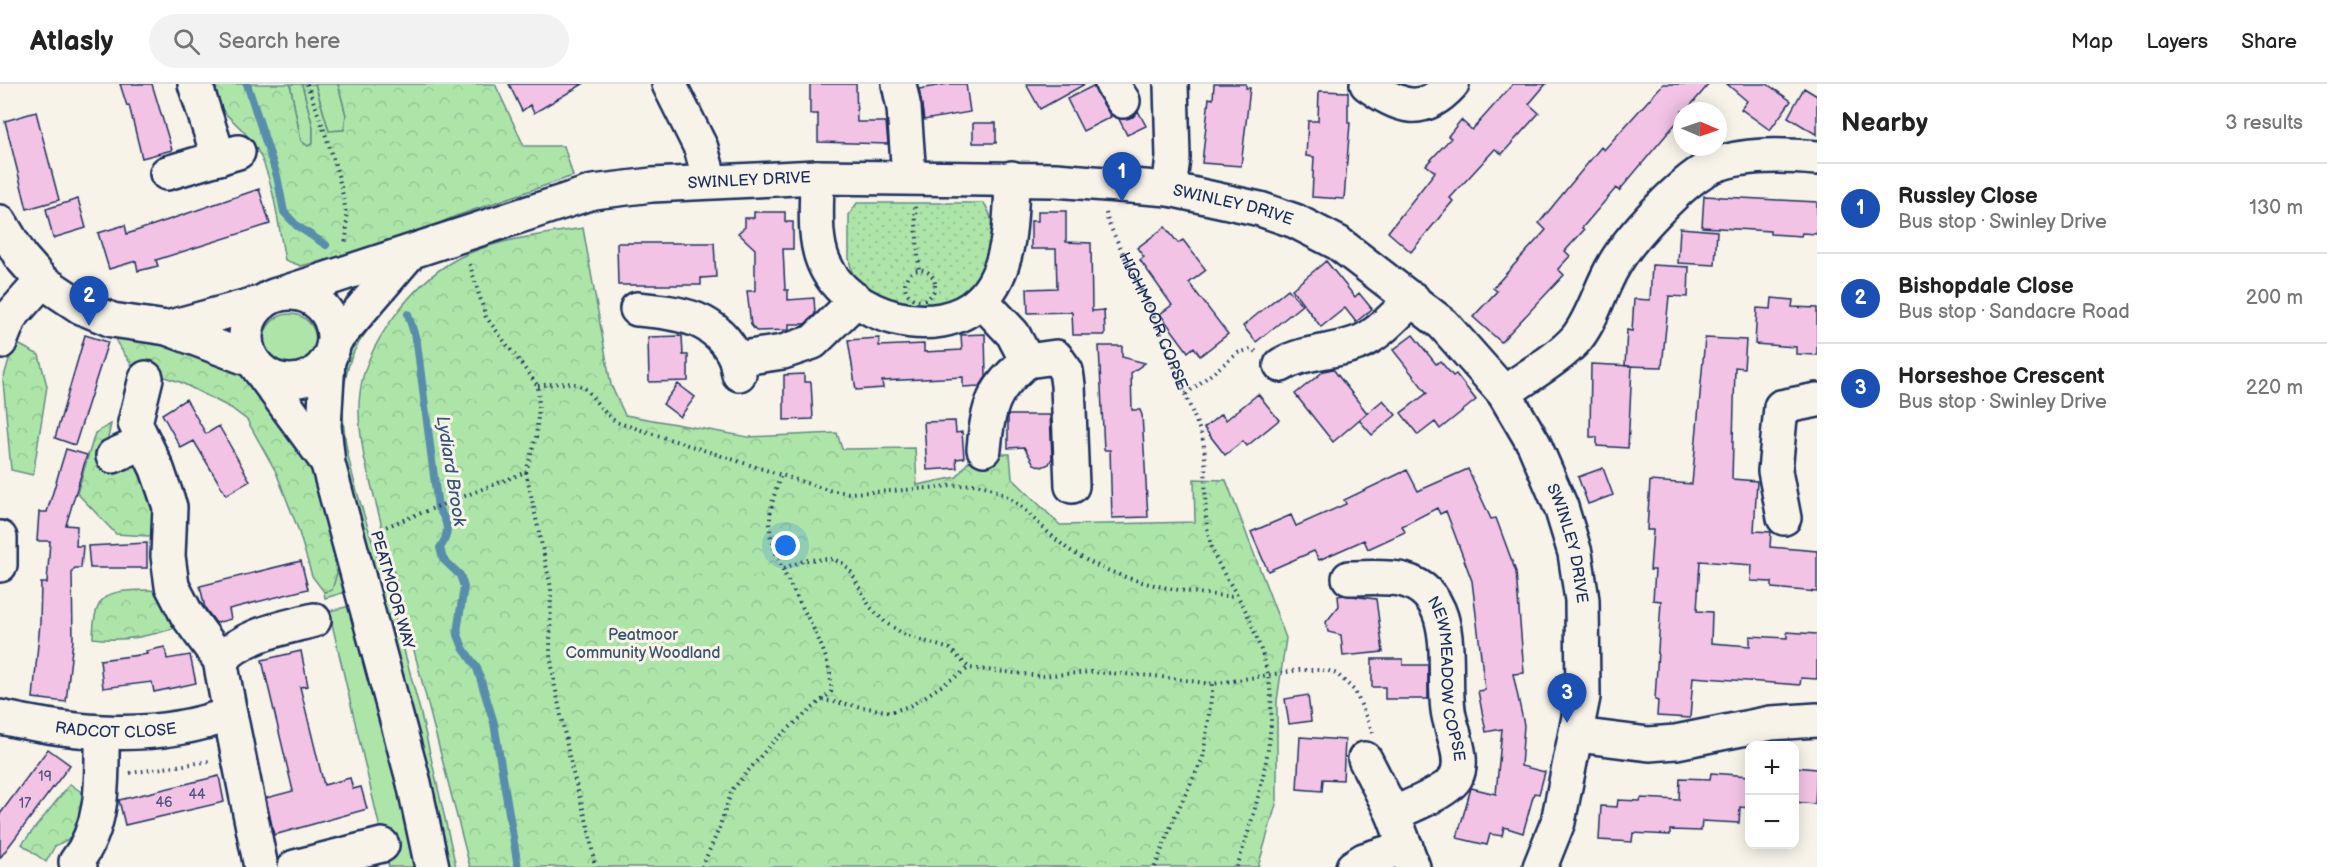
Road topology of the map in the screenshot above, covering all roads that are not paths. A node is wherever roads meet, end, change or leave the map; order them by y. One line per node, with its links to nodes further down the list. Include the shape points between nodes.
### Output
1 (195, 84): 8 (street, via 229,155)
2 (669, 84): 12 (street, via 701,148)
3 (899, 84): 9 (street)
4 (1172, 84): 13 (street, via 1173,158)
5 (1367, 84): 6 (street, via 1394,102 1409,106 1433,100)
6 (1452, 84)
7 (1817, 158): 29 (street, via 1750,158 1711,166 1698,175 1670,199 1619,257 1575,339)
8 (167, 173)
9 (911, 176): 10 (street, SWINLEY DRIVE); 11 (street, SWINLEY DRIVE)
10 (817, 177): 12 (street, SWINLEY DRIVE); 19 (street, via 823,261)
11 (1012, 178): 13 (street, SWINLEY DRIVE); 20 (street, via 1011,215 1003,259)
12 (710, 181): 15 (street, SWINLEY DRIVE, via 592,192)
13 (1168, 189): 18 (street, SWINLEY DRIVE, via 1260,209 1295,222 1338,243)
14 (0, 222): 16 (street, via 21,257)
15 (410, 253): 17 (street, SWINLEY DRIVE); 24 (street, SWINLEY DRIVE)
16 (42, 281): 22 (street, via 81,307 112,320); 23 (street, via 10,317)
17 (273, 298): 22 (street, SWINLEY DRIVE); 24 (street, via 308,297 320,304 333,327); 26 (street, via 248,323 246,335)
18 (1413, 299): 27 (street, via 1370,337 1296,357); 29 (street, SWINLEY DRIVE, via 1443,324)
19 (856, 300): 20 (street, via 889,316 923,321 956,315); 21 (street, via 813,342 783,352 732,355 686,314)
20 (981, 300): 25 (street)
21 (637, 309)
22 (166, 328): 26 (street)
23 (0, 342)
24 (331, 350): 26 (street, via 319,370 296,381 282,381); 34 (street, PEATMOOR WAY, via 324,426)
25 (1042, 359): 32 (street, via 1002,384 991,407); 35 (street, via 1066,371)
26 (256, 364): 34 (street, PEATMOOR WAY)
27 (1281, 365)
28 (146, 378): 31 (street, via 135,423)
29 (1504, 393): 46 (street, SWINLEY DRIVE, via 1549,476 1575,553 1585,662)
30 (1817, 400): 36 (street, via 1772,398 1775,471)
31 (144, 442): 33 (street); 41 (street, via 170,507 168,556 172,586 187,615)
32 (984, 449)
33 (113, 456)
34 (328, 464): 54 (street, PEATMOOR WAY, via 414,783)
35 (1071, 486)
36 (1784, 518)
37 (0, 538): 38 (street)
38 (0, 565)
39 (1349, 578): 48 (street, NEWMEADOW COPSE, via 1402,580 1416,586 1434,605 1446,638 1447,700 1457,748 1457,774 1444,788)
40 (314, 620): 41 (street, via 253,636)
41 (220, 660): 42 (street)
42 (230, 714): 45 (street, RADCOT CLOSE, via 167,732); 52 (street)
43 (0, 717): 45 (street, RADCOT CLOSE)
44 (1817, 720): 46 (street, via 1771,723 1649,744)
45 (102, 734): 51 (street, via 102,776 95,826)
46 (1577, 735): 56 (street, SWINLEY DRIVE, via 1558,822)
47 (1365, 759): 48 (street)
48 (1393, 814): 50 (street)
49 (381, 845): 53 (street)
50 (1409, 857): 55 (street, via 1364,860)
51 (71, 865)
52 (261, 867)
53 (295, 867)
54 (432, 867)
55 (1353, 867)
56 (1540, 867)

